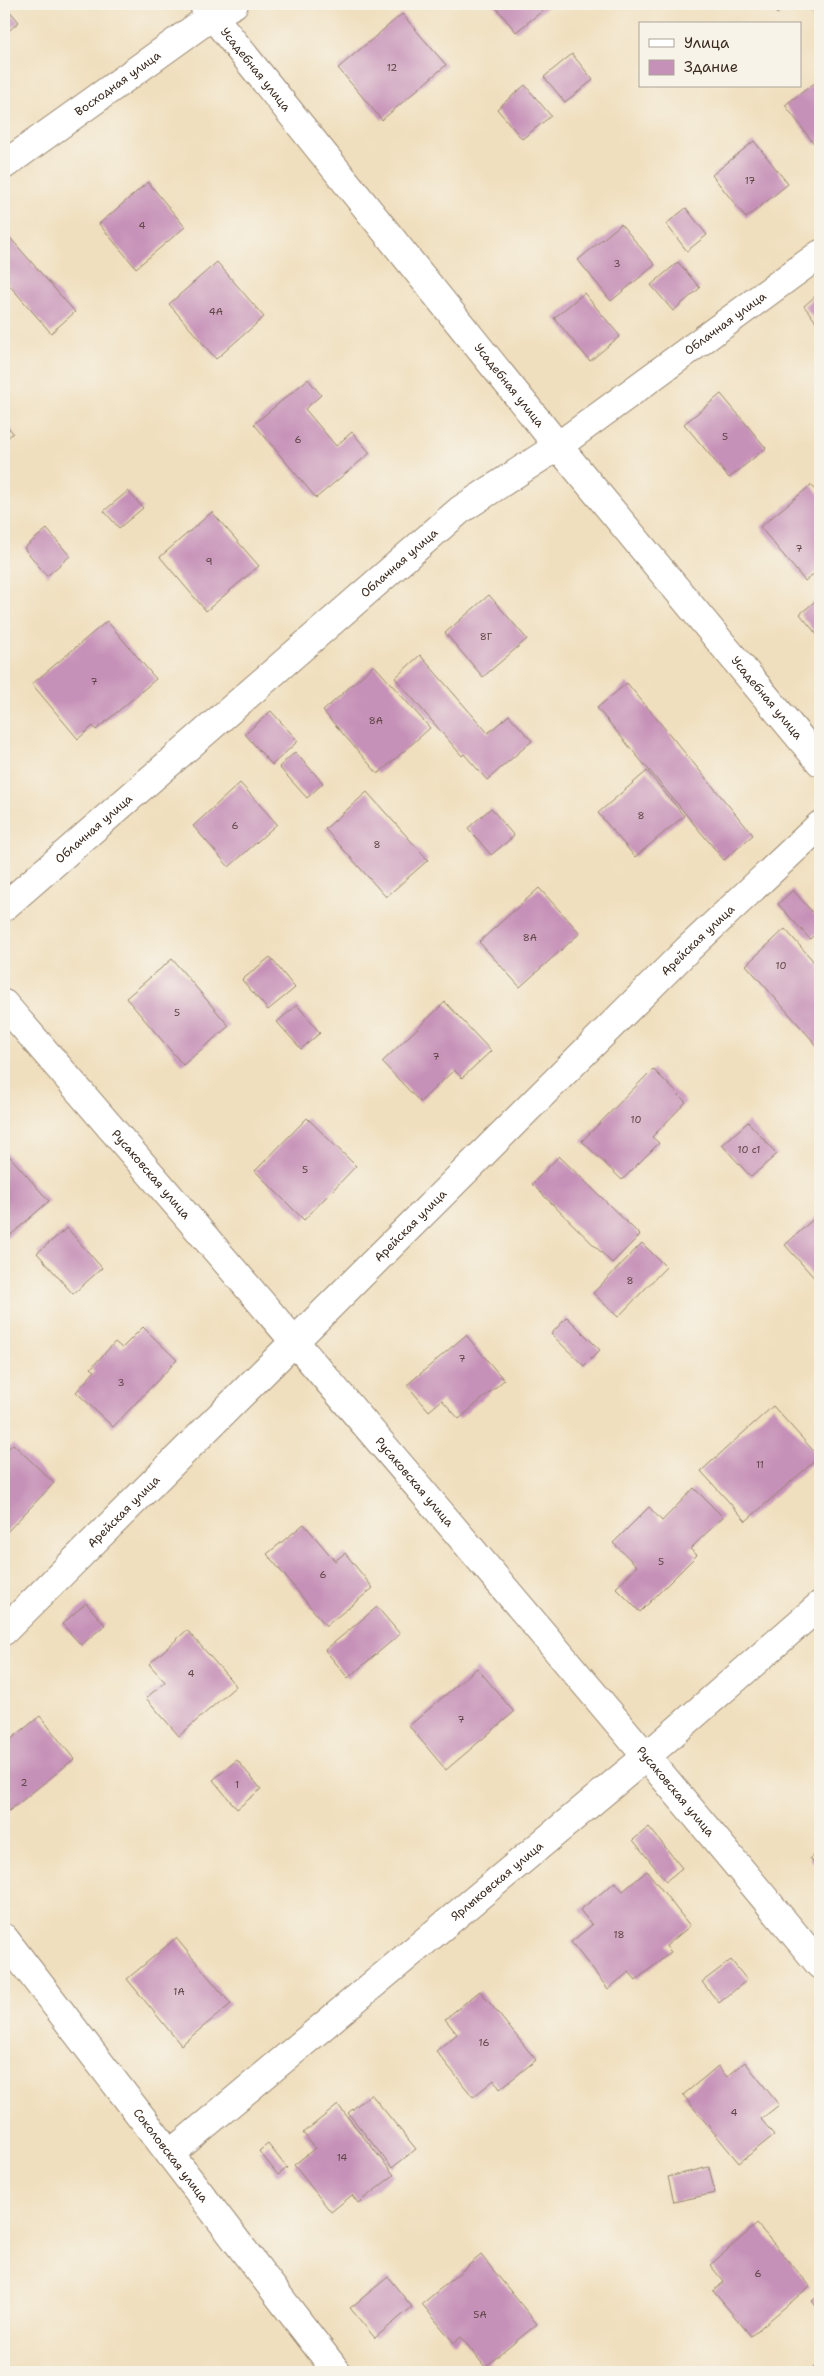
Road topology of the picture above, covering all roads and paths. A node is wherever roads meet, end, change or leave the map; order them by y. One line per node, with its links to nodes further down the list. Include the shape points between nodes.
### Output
1 (216, 8): 2 (street, Восходная улица); 4 (street, Усадебная улица)
2 (4, 165)
3 (820, 254): 4 (street, Облачная улица)
4 (558, 446): 5 (street, Усадебная улица); 7 (street, Облачная улица, via 460,510)
5 (820, 762)
6 (820, 825): 9 (street, Арейская улица, via 687,950)
7 (4, 907)
8 (4, 1004): 9 (street, Русаковская улица)
9 (296, 1341): 11 (street, Арейская улица); 12 (street, Русаковская улица)
10 (820, 1605): 12 (street, Ярлыковская улица)
11 (4, 1631)
12 (647, 1756): 14 (street, Русаковская улица); 15 (street, Ярлыковская улица)
13 (4, 1938): 15 (street, Соколовская улица)
14 (820, 1965)
15 (170, 2154): 16 (street, Соколовская улица)
16 (337, 2372)

